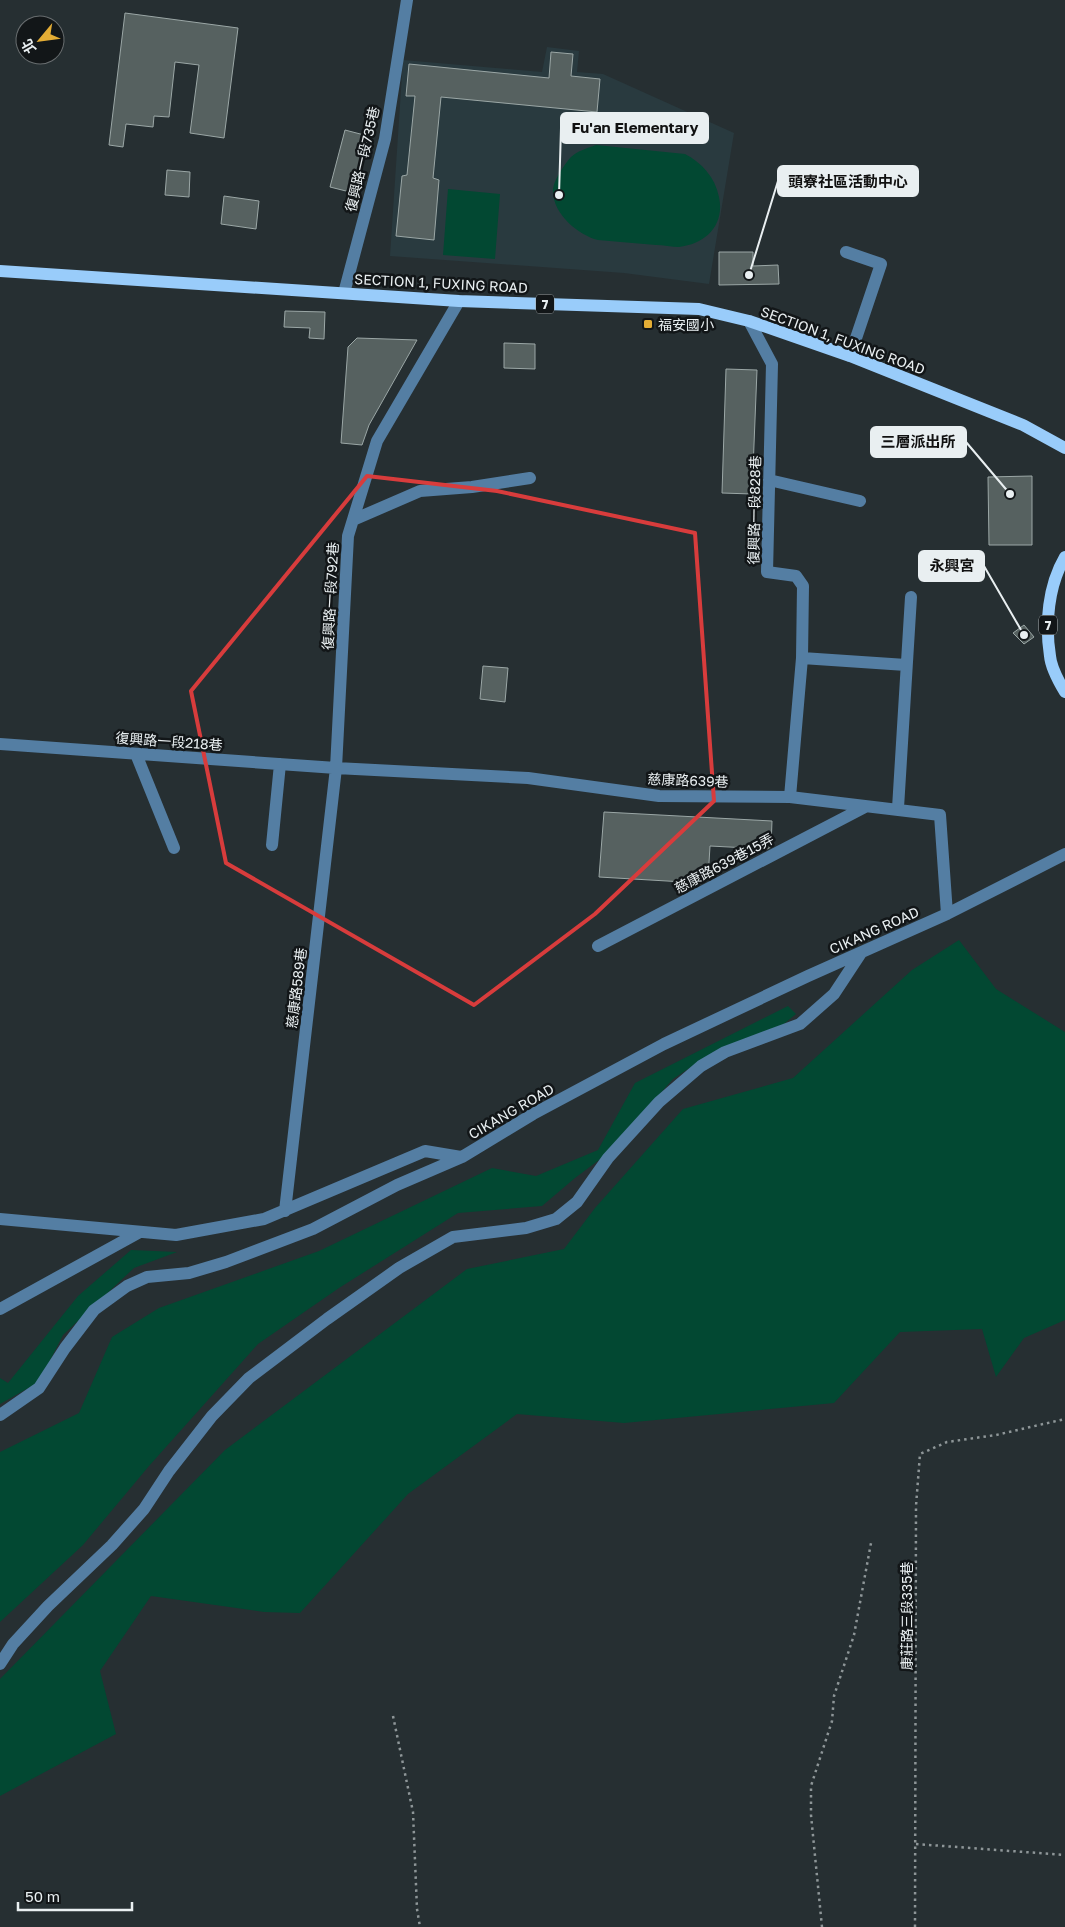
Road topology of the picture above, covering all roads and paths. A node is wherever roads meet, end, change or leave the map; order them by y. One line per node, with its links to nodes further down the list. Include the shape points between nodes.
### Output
1 (407, 0): 4 (street, 復興路一段735巷, via 385,139)
2 (846, 252): 7 (street, via 882,264)
3 (0, 271): 4 (main road, SECTION 1, FUXING ROAD / 7)
4 (344, 293): 5 (main road, SECTION 1, FUXING ROAD / 7)
5 (459, 301): 6 (main road, SECTION 1, FUXING ROAD / 7, via 699,309); 12 (street, 復興路一段792巷, via 376,441)
6 (749, 321): 7 (main road, SECTION 1, FUXING ROAD / 7); 10 (street, 復興路一段828巷, via 772,364)
7 (850, 356): 8 (main road, SECTION 1, FUXING ROAD / 7, via 1023,425)
8 (1065, 448)
9 (530, 478): 12 (street, via 420,491)
10 (769, 480): 11 (street); 15 (street, 復興路一段828巷, via 767,572 796,576 803,586)
11 (860, 501)
12 (353, 520): 21 (street, 復興路一段792巷, via 348,536)
13 (1065, 557): 17 (main road, 7, via 1049,599 1048,627 1050,658)
14 (911, 597): 16 (street)
15 (802, 658): 16 (street); 22 (street, 復興路一段828巷)
16 (906, 665): 24 (street)
17 (1065, 692)
18 (0, 744): 19 (street, 復興路一段218巷)
19 (136, 754): 20 (street, 復興路一段218巷); 26 (street)
20 (280, 764): 21 (street, 復興路一段218巷); 25 (street)
21 (336, 768): 22 (street, 慈康路639巷, via 528,778 659,796); 32 (street, 慈康路589巷)
22 (790, 797): 23 (street, 慈康路639巷)
23 (864, 807): 24 (street, 慈康路639巷); 29 (street, 慈康路639巷15弄)
24 (898, 808): 28 (street, 慈康路639巷, via 940,815)
25 (272, 845)
26 (174, 848)
27 (1065, 854): 28 (street, CIKANG ROAD)
28 (947, 914): 30 (street, CIKANG ROAD)
29 (598, 946)
30 (861, 952): 31 (street, CIKANG ROAD, via 664,1044); 39 (street, via 834,994 800,1024 725,1052 701,1066 659,1102 608,1158 577,1202 556,1219 526,1228 453,1236 399,1268 249,1378 201,1430 144,1510 42,1612)
31 (462, 1157): 32 (street, via 425,1151); 36 (street, CIKANG ROAD, via 397,1185 313,1229 226,1262 189,1273 147,1277 127,1286 94,1310 39,1388)
32 (285, 1211): 34 (street, via 264,1219 176,1235)
33 (0, 1219): 34 (street)
34 (138, 1233): 35 (street)
35 (0, 1308)
36 (0, 1415)
37 (1065, 1418): 41 (path, 康莊路三段335巷, via 996,1435 947,1442 920,1454 916,1506)
38 (871, 1543): 44 (path, via 854,1635 834,1696 832,1721 811,1786)
39 (0, 1664)
40 (394, 1716): 43 (path, via 413,1812)
41 (916, 1844): 42 (path); 45 (path, 康莊路三段335巷)
42 (1065, 1855)
43 (420, 1927)
44 (822, 1927)
45 (915, 1927)

